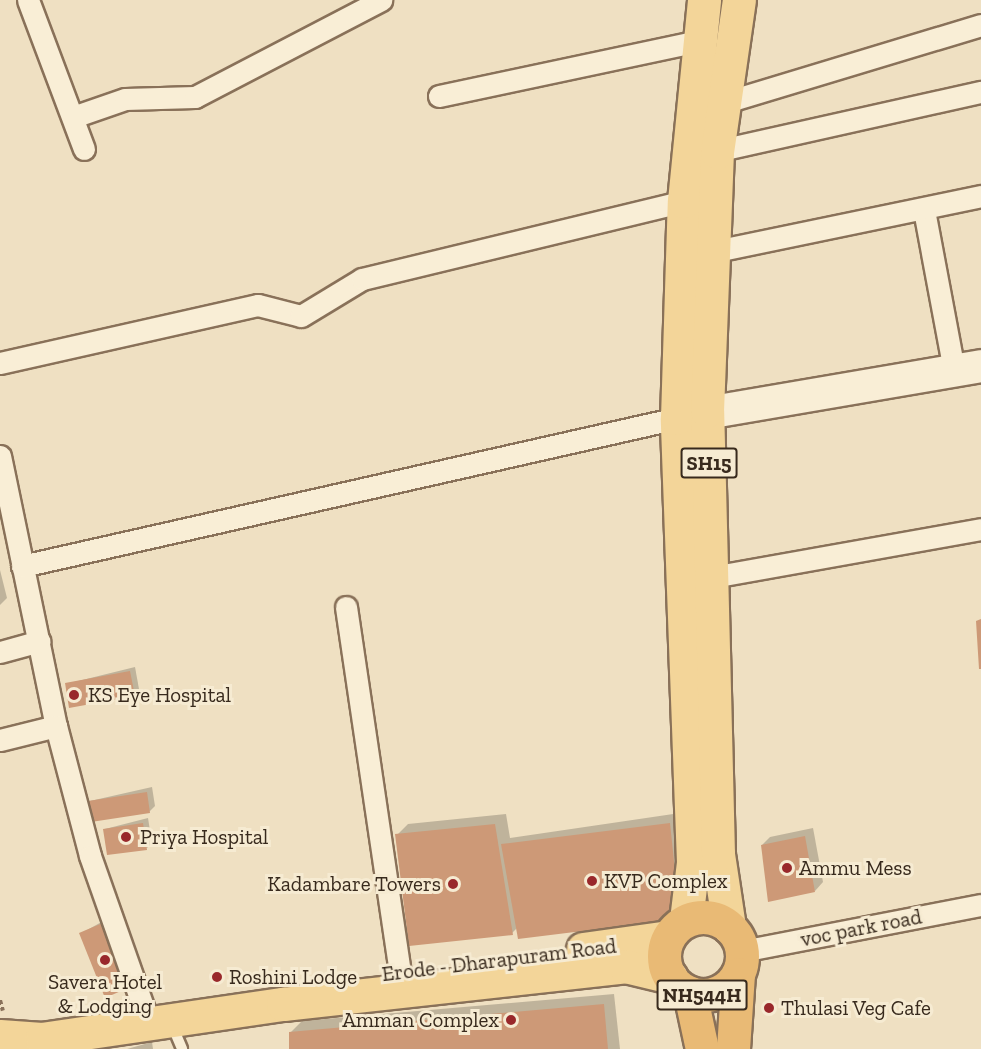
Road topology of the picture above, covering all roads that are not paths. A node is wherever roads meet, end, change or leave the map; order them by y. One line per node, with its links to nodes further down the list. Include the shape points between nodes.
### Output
1 (28, 0): 10 (street)
2 (381, 0): 10 (street, via 195,97 125,99)
3 (704, 0): 6 (main road, SH15)
4 (739, 0): 9 (main road, SH15)
5 (981, 24): 9 (street)
6 (698, 41): 8 (street); 12 (main road, SH15)
7 (981, 92): 12 (street)
8 (439, 96)
9 (726, 102): 12 (main road, SH15)
10 (73, 117): 11 (street)
11 (84, 149)
12 (703, 153): 14 (main road, SH15); 16 (main road, SH15)
13 (981, 196): 15 (street)
14 (684, 201): 17 (street, via 362,279 301,316 258,305); 19 (main road, SH15)
15 (924, 210): 16 (street); 18 (street)
16 (711, 252): 19 (main road, SH15)
17 (0, 363)
18 (967, 368): 19 (main road)
19 (692, 415): 22 (street); 23 (main road, SH15); 30 (main road, SH15, via 693,862)
20 (0, 456): 22 (street)
21 (981, 529): 23 (street)
22 (22, 566): 25 (street)
23 (712, 577): 31 (main road, SH15, via 718,854)
24 (346, 607): 32 (street)
25 (40, 641): 26 (street); 27 (street)
26 (0, 652)
27 (56, 726): 28 (street); 34 (street, via 90,856)
28 (0, 740)
29 (981, 905): 31 (street, voc park road)
30 (677, 929): 31 (highway, via 704,916); 32 (main road, Erode - Dharapuram Road); 33 (highway, NH544H, via 664,957)
31 (736, 950): 33 (highway, NH544H, via 723,990); 38 (highway, NH544H)
32 (400, 972): 34 (main road, Erode - Dharapuram Road)
33 (680, 985): 34 (main road, Erode - Dharapuram Road, via 625,966); 37 (highway, NH544H)
34 (152, 1016): 35 (main road, Erode - Dharapuram Road, via 42,1039); 36 (lane)
35 (8, 1040)
36 (182, 1049)
37 (702, 1049)
38 (733, 1049)

